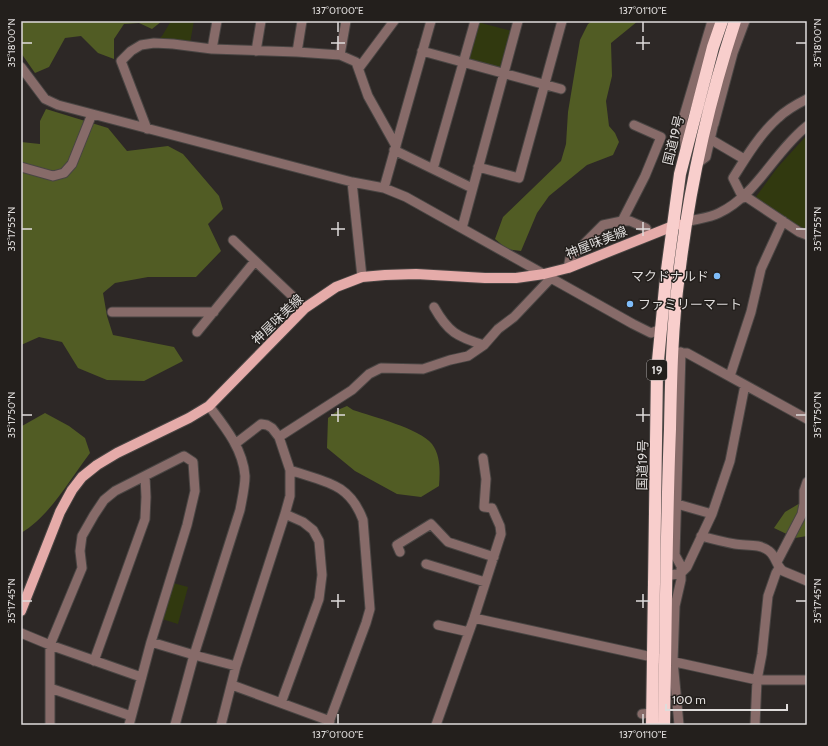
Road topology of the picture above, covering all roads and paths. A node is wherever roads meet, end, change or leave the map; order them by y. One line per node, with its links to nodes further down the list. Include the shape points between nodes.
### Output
1 (217, 21): 14 (street)
2 (261, 21): 15 (street)
3 (302, 21): 17 (street)
4 (346, 21): 18 (street)
5 (394, 21): 20 (street)
6 (431, 21): 16 (street)
7 (475, 21): 19 (street)
8 (518, 21): 22 (street)
9 (562, 21): 23 (street)
10 (712, 21): 32 (street, via 683,119)
11 (722, 21): 32 (highway, 国道19号 / 19)
12 (745, 21): 13 (highway); 30 (street, via 733,53 714,124)
13 (734, 24): 30 (highway, 国道19号 / 19, via 722,62)
14 (212, 49): 15 (street); 29 (street, via 173,44 142,45 121,61)
15 (256, 51): 17 (street)
16 (422, 51): 19 (street); 31 (street)
17 (297, 52): 18 (street)
18 (340, 55): 20 (street, via 356,62)
19 (463, 62): 22 (street); 36 (street)
20 (359, 68): 31 (street, via 368,96)
21 (22, 69): 26 (street, via 46,99)
22 (504, 73): 23 (street); 35 (street)
23 (544, 84): 24 (street); 35 (street, via 519,178)
24 (561, 89)
25 (807, 99): 33 (street, via 779,117)
26 (92, 114): 29 (street); 34 (street, via 72,164 64,173 53,176)
27 (634, 125): 41 (street, via 661,138)
28 (807, 126): 40 (street, via 795,136)
29 (147, 129): 37 (street)
30 (707, 138): 33 (street); 43 (highway, 国道19号 / 19, via 698,162)
31 (395, 148): 36 (street); 38 (street)
32 (685, 152): 44 (highway, 国道19号 / 19)
33 (744, 159): 40 (street, via 733,178)
34 (21, 167)
35 (478, 167): 39 (street)
36 (433, 169): 39 (street)
37 (352, 182): 38 (street); 52 (street)
38 (384, 188): 45 (street, via 406,197)
39 (472, 188): 45 (street)
40 (744, 197): 42 (street); 43 (street, via 718,214)
41 (622, 221): 46 (street, via 630,221 646,228); 50 (street, via 603,225 570,258)
42 (783, 221): 47 (street); 61 (street, via 761,269 751,312)
43 (686, 222): 44 (main road, 神屋味美線); 60 (highway, 国道19号 / 19, via 678,277)
44 (673, 226): 46 (main road, 神屋味美線); 57 (highway, 国道19号 / 19)
45 (462, 228): 51 (street)
46 (649, 235): 50 (main road, 神屋味美線)
47 (807, 235)
48 (233, 240): 49 (street)
49 (255, 261): 54 (street); 56 (street)
50 (568, 268): 51 (main road, 神屋味美線)
51 (548, 276): 52 (main road, 神屋味美線, via 485,278 416,274); 57 (street); 59 (street, via 514,317 498,329)
52 (362, 278): 54 (main road, 神屋味美線, via 336,287)
53 (434, 307): 59 (street, via 453,333)
54 (305, 308): 63 (main road, 神屋味美線)
55 (112, 312): 56 (street)
56 (214, 312): 58 (street)
57 (656, 331): 91 (highway, 国道19号 / 19)
58 (198, 332)
59 (484, 345): 65 (street, via 468,356 423,369 381,368)
60 (676, 352): 61 (street, via 687,353); 71 (street); 80 (highway, 国道19号 / 19, via 668,474)
61 (730, 376): 62 (street)
62 (745, 385): 64 (street); 73 (street, via 730,461)
63 (209, 406): 66 (street); 83 (main road, 神屋味美線, via 97,464 82,477 60,512)
64 (807, 419)
65 (279, 437): 66 (street, via 272,428 261,424); 68 (street)
66 (236, 444): 90 (street, via 244,467 243,496)
67 (483, 458): 76 (street, via 486,479 484,507 492,508 501,534)
68 (290, 470): 72 (street, via 290,496); 102 (street, via 339,486 358,508 363,520 370,609)
69 (144, 476): 88 (street, via 184,456 193,462 195,491 191,512); 89 (street, via 115,491 104,500 82,536 82,568); 92 (street, via 145,519)
70 (807, 482): 78 (street, via 802,514)
71 (677, 504): 73 (street); 79 (street, via 675,555 681,566)
72 (285, 514): 93 (street); 99 (street, via 314,530 319,541 322,575 319,599)
73 (712, 514): 74 (street)
74 (701, 536): 78 (street, via 766,549); 79 (street, via 687,567)
75 (400, 552): 76 (street, via 397,545 431,524 448,542)
76 (494, 557): 82 (street)
77 (426, 564): 82 (street)
78 (778, 565): 81 (street, via 782,571); 95 (street, via 768,596)
79 (681, 573): 80 (street); 91 (street)
80 (667, 576): 91 (highway, 国道19号 / 19)
81 (807, 581)
82 (485, 582): 84 (street)
83 (21, 611)
84 (474, 618): 86 (street); 91 (street)
85 (438, 625): 86 (street)
86 (469, 632): 108 (street)
87 (21, 633): 89 (street)
88 (151, 642): 90 (street); 94 (street)
89 (50, 645): 92 (street); 98 (street)
90 (194, 655): 93 (street); 106 (street)
91 (664, 659): 95 (street); 101 (highway, 国道19号 / 19); 103 (highway, 国道19号 / 19); 109 (street)
92 (94, 661): 94 (street)
93 (236, 666): 97 (street)
94 (141, 677): 100 (street)
95 (757, 680): 96 (street); 110 (street)
96 (807, 680)
97 (232, 685): 99 (street); 107 (street)
98 (50, 688): 100 (street); 104 (street)
99 (281, 703): 102 (street)
100 (131, 716): 105 (street)
101 (648, 717)
102 (329, 723)
103 (665, 724)
104 (50, 725)
105 (129, 725)
106 (175, 725)
107 (221, 725)
108 (436, 725)
109 (679, 725)
110 (755, 725)

